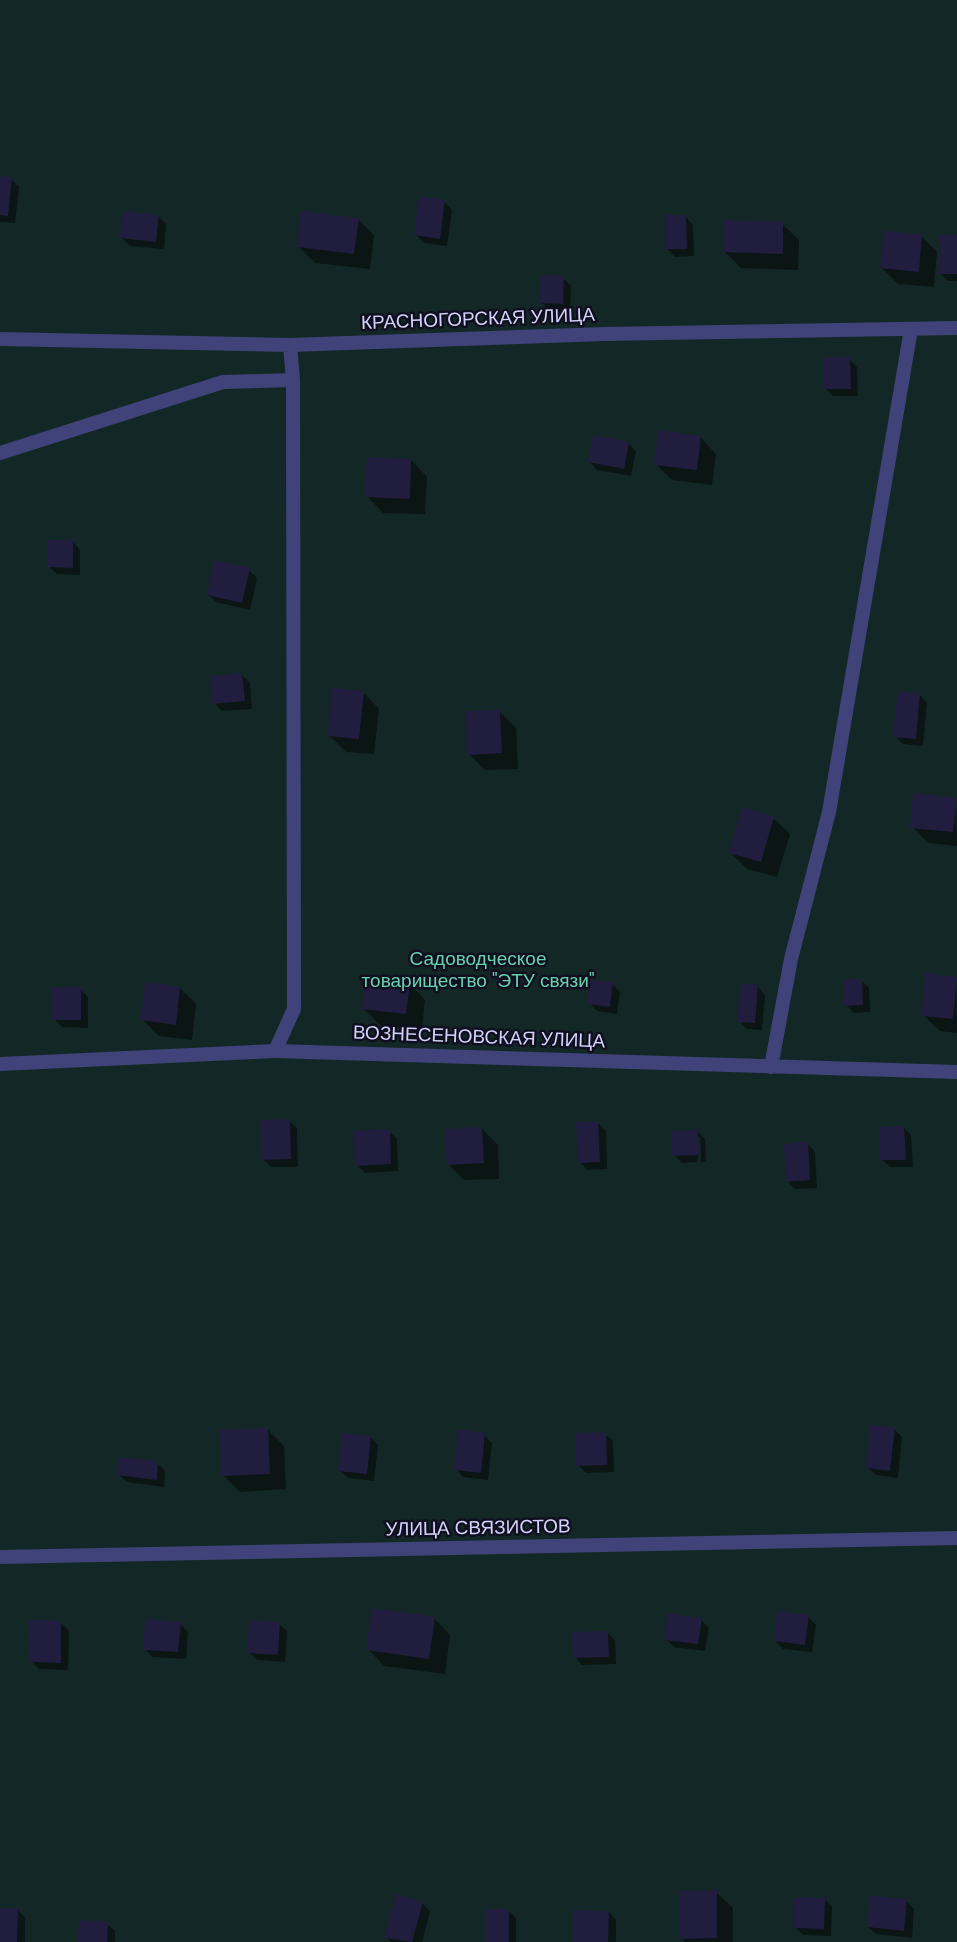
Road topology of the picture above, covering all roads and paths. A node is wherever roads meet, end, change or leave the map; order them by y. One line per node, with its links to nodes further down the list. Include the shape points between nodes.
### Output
1 (957, 328): 2 (street, КРАСНОГОРСКАЯ УЛИЦА)
2 (911, 329): 4 (street, КРАСНОГОРСКАЯ УЛИЦА); 9 (street, via 829,812 791,959)
3 (0, 339): 4 (street, КРАСНОГОРСКАЯ УЛИЦА)
4 (290, 345): 5 (street)
5 (293, 380): 6 (street, via 223,382); 7 (street, via 293,1009)
6 (0, 453)
7 (275, 1051): 8 (street, ВОЗНЕСЕНОВСКАЯ УЛИЦА); 9 (street, ВОЗНЕСЕНОВСКАЯ УЛИЦА)
8 (0, 1064)
9 (771, 1067): 10 (street, ВОЗНЕСЕНОВСКАЯ УЛИЦА)
10 (957, 1072)
11 (957, 1538): 12 (street, УЛИЦА СВЯЗИСТОВ)
12 (0, 1557)

